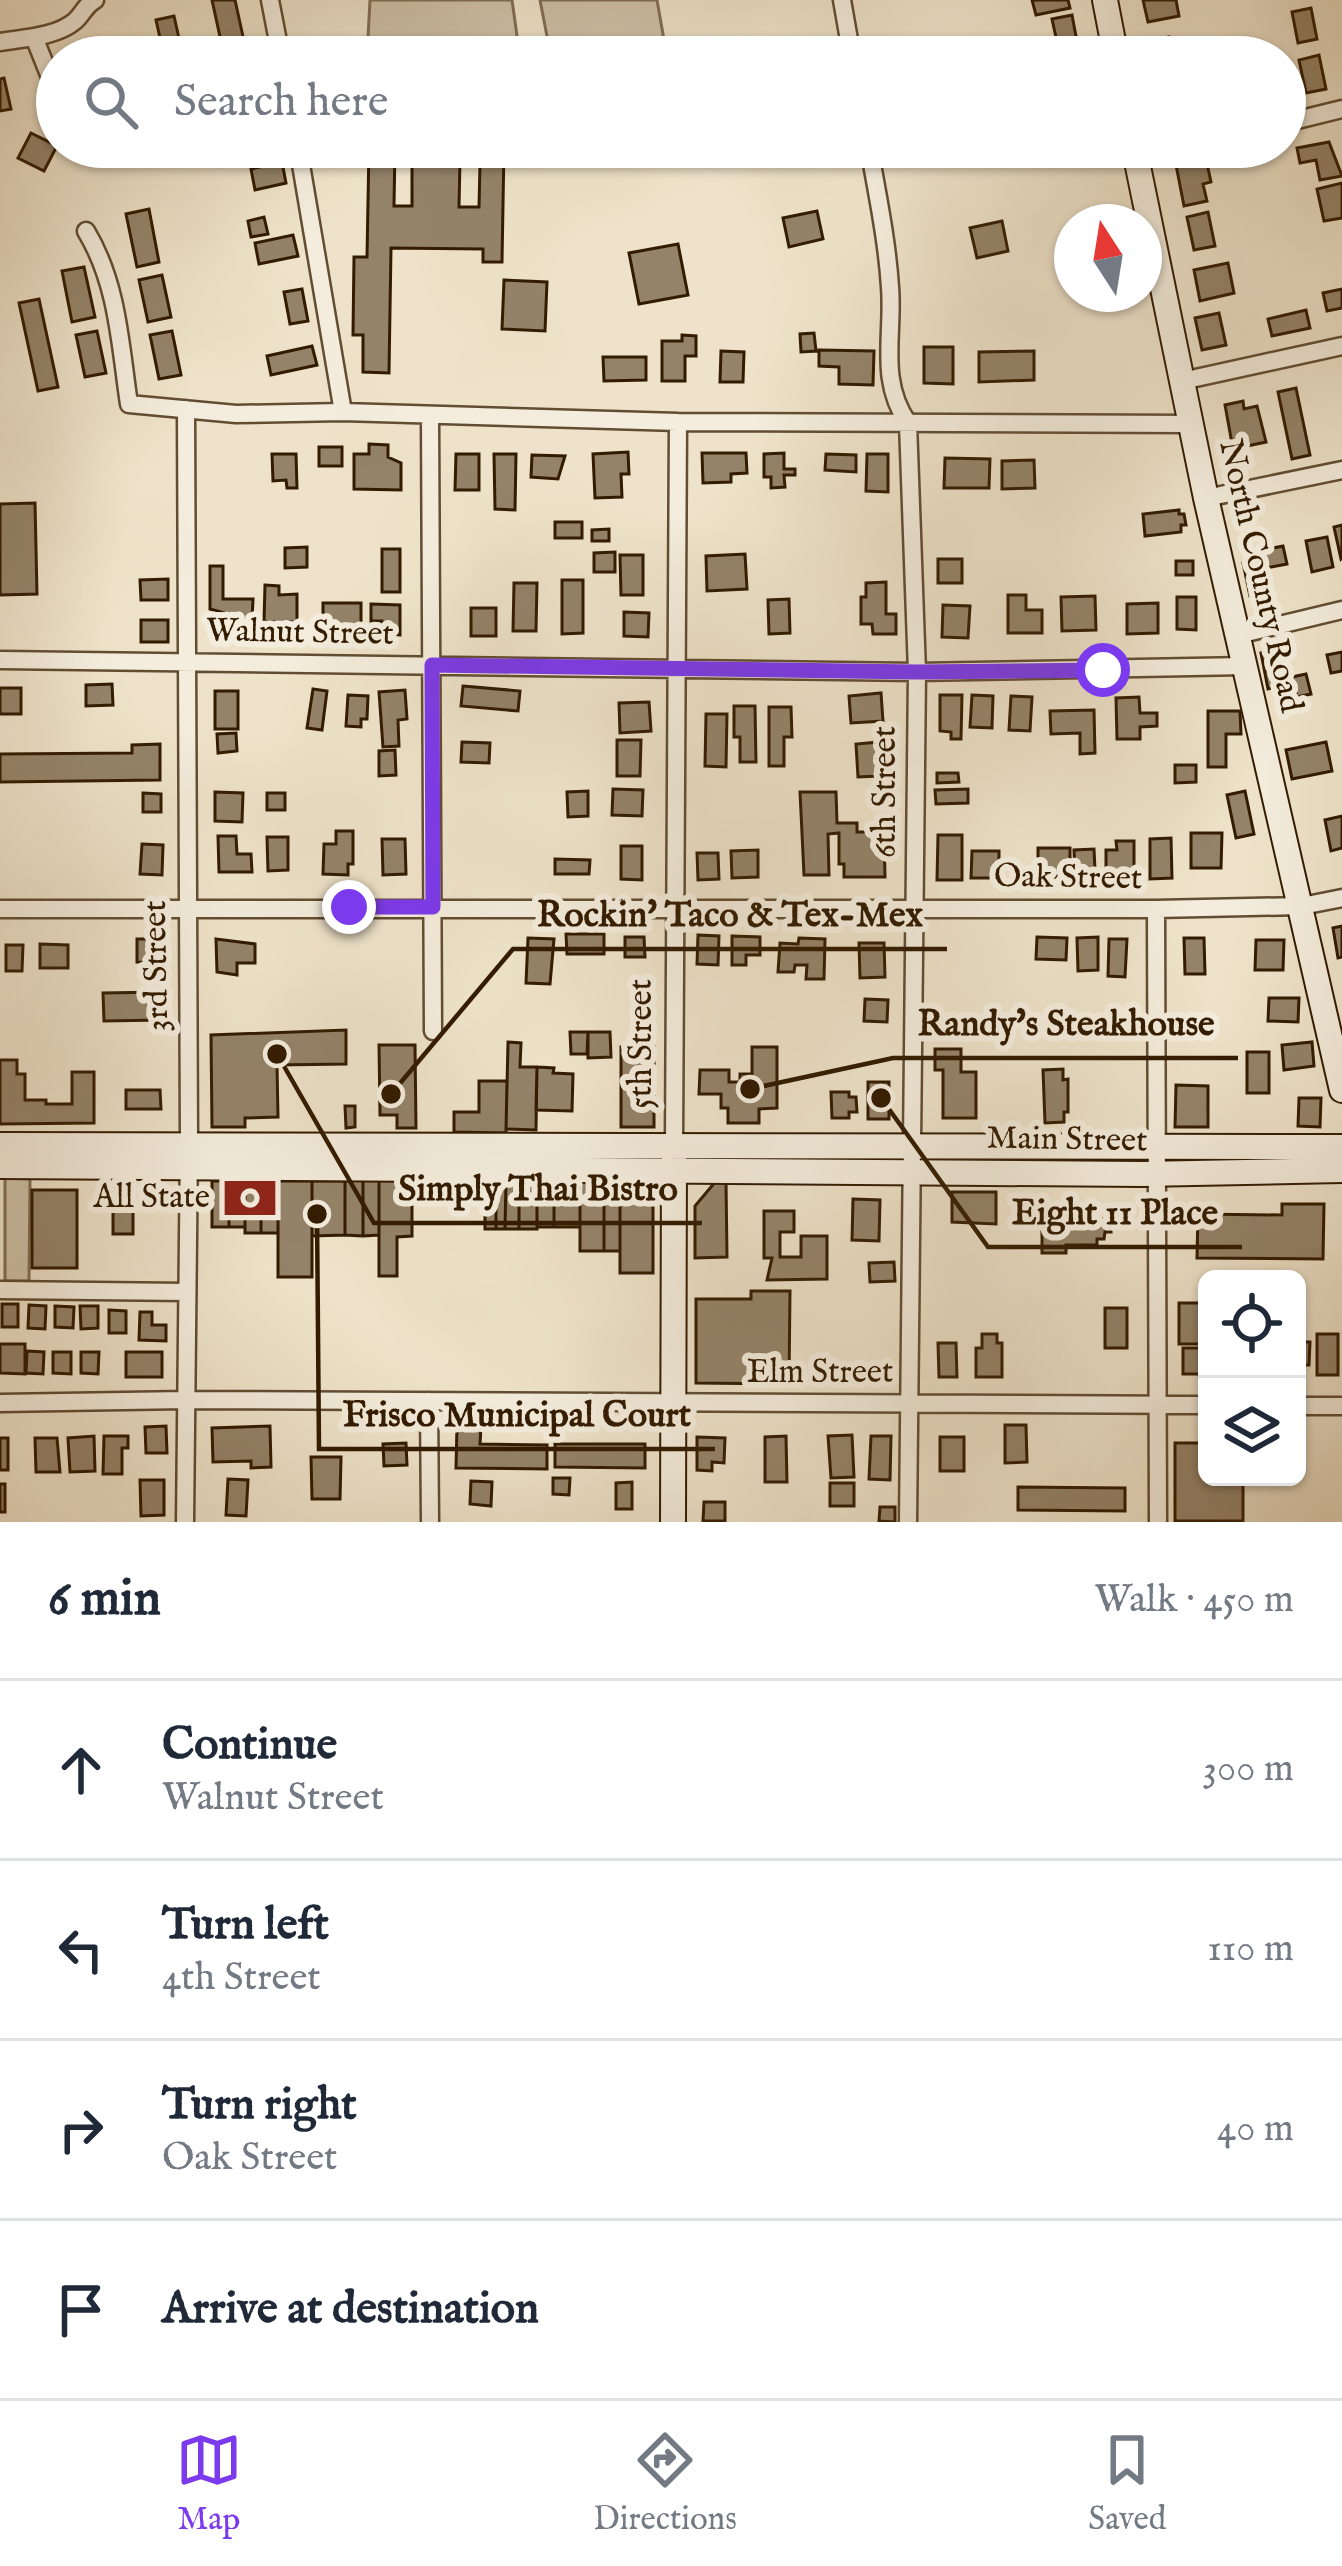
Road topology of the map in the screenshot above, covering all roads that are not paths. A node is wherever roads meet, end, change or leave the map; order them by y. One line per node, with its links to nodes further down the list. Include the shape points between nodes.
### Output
1 (270, 0): 6 (street)
2 (842, 0): 7 (street)
3 (1105, 0): 8 (main road)
4 (88, 2): 5 (street, via 78,19)
5 (38, 36)
6 (277, 36)
7 (848, 36)
8 (1112, 36)
9 (34, 37): 10 (street); 11 (street)
10 (36, 42)
11 (0, 43)
12 (1342, 109): 13 (street)
13 (1306, 118)
14 (302, 168): 21 (street)
15 (872, 168): 24 (street, 6th Street, via 890,284 886,350 896,406)
16 (1139, 168): 19 (main road, North County Road)
17 (86, 231): 20 (street, via 113,294 129,404)
18 (1342, 346): 19 (street)
19 (1182, 381): 25 (main road, North County Road)
20 (186, 410): 21 (street); 31 (street, 3rd Street)
21 (343, 412): 22 (street)
22 (430, 415): 23 (street); 32 (street)
23 (678, 422): 24 (street); 34 (street, 5th Street)
24 (908, 423): 25 (street); 35 (street, 6th Street)
25 (1191, 424): 27 (main road, North County Road)
26 (1342, 470): 27 (street)
27 (1206, 498): 29 (main road, North County Road)
28 (1342, 610): 29 (street)
29 (1238, 634): 33 (main road, North County Road)
30 (0, 660): 31 (street, Walnut Street)
31 (188, 661): 32 (street, Walnut Street); 40 (street, 3rd Street)
32 (432, 665): 34 (street, Walnut Street); 41 (street)
33 (1246, 666): 35 (street, Walnut Street); 39 (main road, North County Road)
34 (676, 668): 35 (street, Walnut Street); 37 (street, 5th Street)
35 (916, 672): 38 (street, 6th Street)
36 (1342, 898): 39 (street, Oak Street)
37 (675, 906): 38 (street, Oak Street); 41 (street, Oak Street); 48 (street, 5th Street)
38 (915, 906): 43 (street, Oak Street); 47 (street, 6th Street)
39 (1302, 906): 43 (street, Oak Street); 45 (main road, North County Road)
40 (186, 907): 41 (street, Oak Street); 42 (street, Oak Street); 50 (street, 3rd Street)
41 (433, 907): 44 (street)
42 (0, 908)
43 (1156, 909): 51 (street)
44 (433, 1030)
45 (1342, 1090)
46 (0, 1144): 50 (main road, Main Street)
47 (913, 1144): 48 (main road, Main Street); 51 (main road, Main Street); 55 (street, 6th Street)
48 (674, 1145): 50 (main road, Main Street); 54 (main road, 5th Street)
49 (1342, 1147): 51 (main road, Main Street)
50 (189, 1155): 52 (main road, Main Street); 54 (main road, Main Street); 57 (street, 3rd Street)
51 (1158, 1162): 53 (main road, Main Street); 55 (main road, Main Street); 63 (street)
52 (0, 1166)
53 (1342, 1170)
54 (674, 1172): 55 (main road, Main Street); 60 (main road, 5th Street)
55 (912, 1172): 62 (street, 6th Street)
56 (0, 1290): 57 (street)
57 (187, 1292): 58 (street, 3rd Street)
58 (186, 1400): 59 (street, Elm Street); 61 (street, Elm Street); 67 (street, 3rd Street)
59 (429, 1401): 60 (street, Elm Street); 68 (street)
60 (674, 1402): 62 (street, Elm Street); 69 (main road, 5th Street)
61 (0, 1403)
62 (910, 1404): 63 (street, Elm Street); 70 (street, 6th Street)
63 (1158, 1405): 64 (street, Elm Street); 71 (street)
64 (1198, 1406)
65 (1306, 1406): 66 (street)
66 (1342, 1406)
67 (185, 1522)
68 (430, 1522)
69 (674, 1522)
70 (908, 1522)
71 (1157, 1522)

